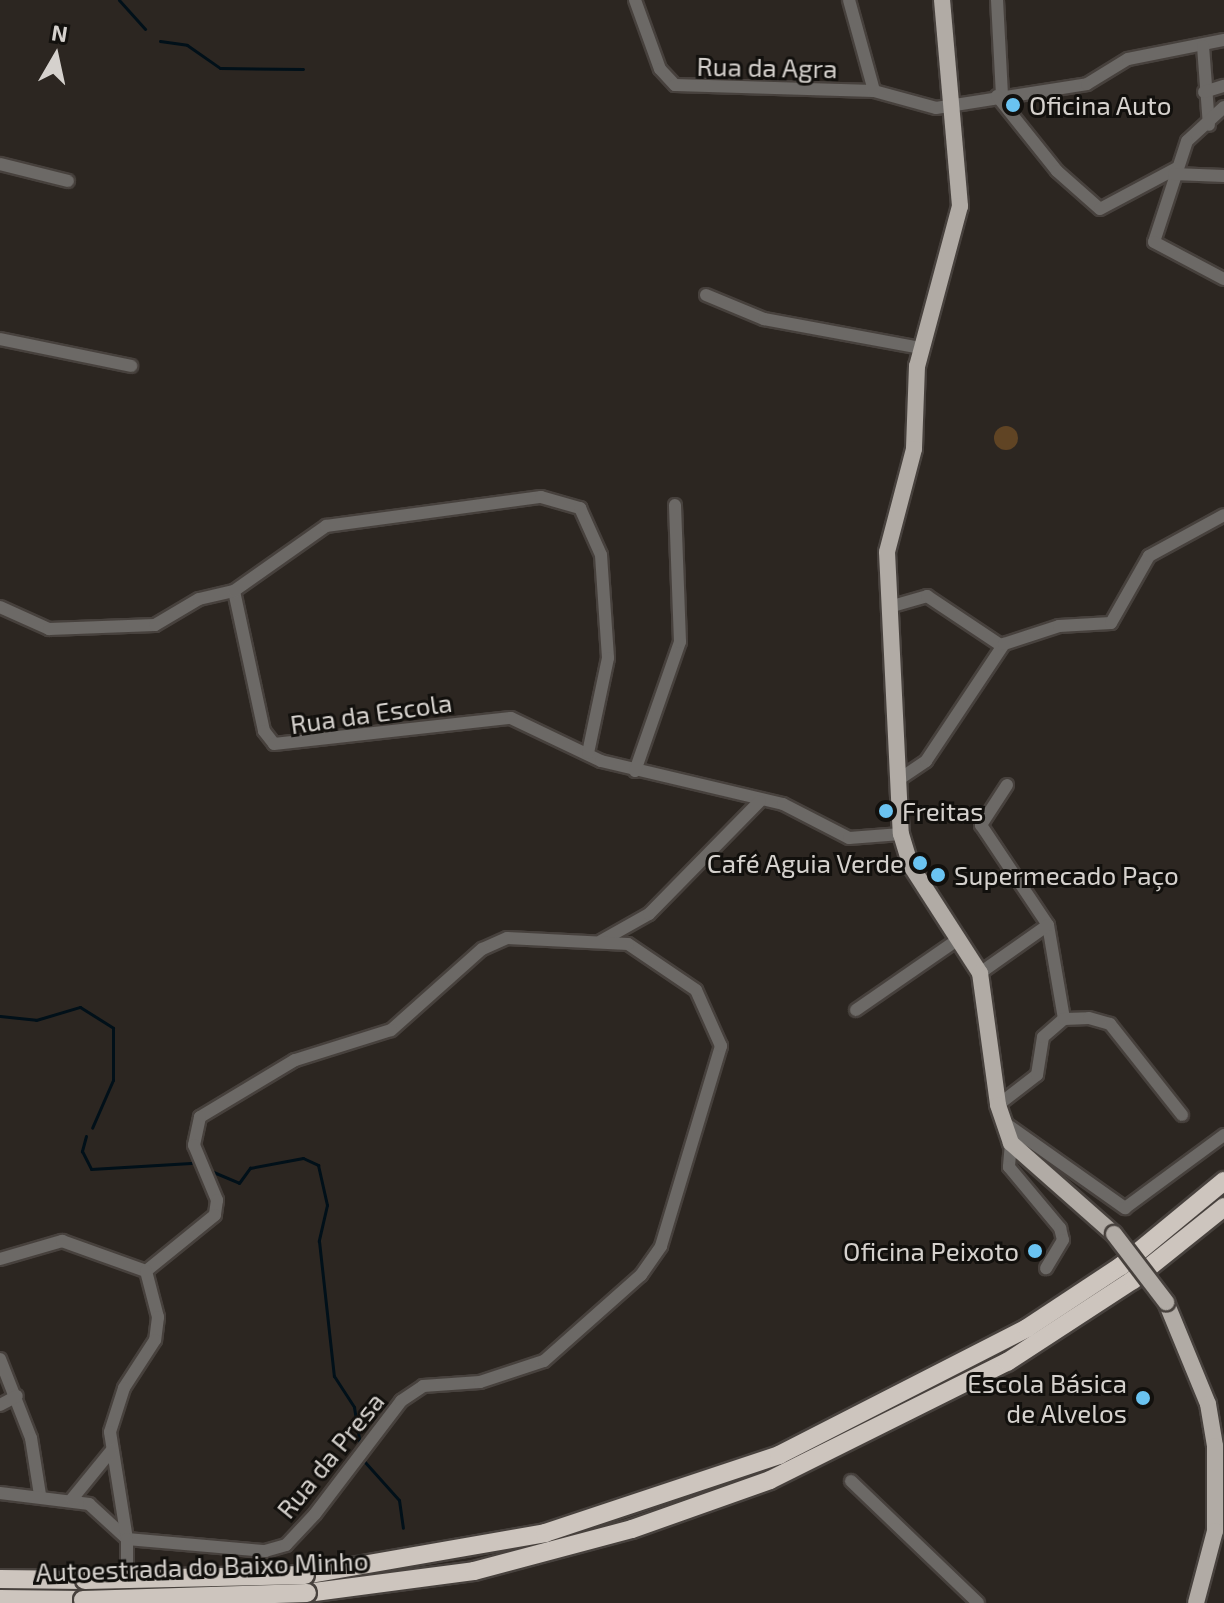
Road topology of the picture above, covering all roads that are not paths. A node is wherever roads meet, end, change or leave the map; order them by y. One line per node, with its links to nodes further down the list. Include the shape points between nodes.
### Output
1 (635, 0): 8 (street, Rua da Agra, via 660,69 675,85)
2 (849, 0): 8 (street)
3 (997, 0): 10 (street)
4 (938, 3): 12 (main road)
5 (1224, 40): 6 (street)
6 (1203, 46): 9 (street); 10 (street, via 1128,59 1087,84)
7 (1224, 86): 9 (street)
8 (874, 91): 12 (street, Rua da Agra)
9 (1204, 92): 13 (street)
10 (1000, 95): 12 (street); 15 (street, via 1057,171 1100,209)
11 (1224, 107): 13 (street)
12 (951, 108): 21 (main road, via 960,206)
13 (1209, 125): 15 (street, via 1187,141)
14 (0, 164): 17 (street)
15 (1176, 171): 16 (street); 18 (street, via 1157,248)
16 (1224, 176)
17 (68, 181)
18 (1224, 279)
19 (706, 295): 21 (street, via 764,319)
20 (0, 339): 22 (street)
21 (921, 348): 27 (main road, via 914,449 889,531)
22 (131, 366)
23 (675, 505): 30 (street, via 680,642)
24 (1224, 515): 28 (street, via 1149,556 1111,623 1059,626)
25 (234, 591): 26 (street, via 199,599 155,625 49,629); 29 (street, Rua da Escola, via 269,743 297,748 420,723 511,718); 29 (street, via 326,526 511,498 580,508 601,555 608,658)
26 (0, 607)
27 (889, 607): 28 (street, via 927,596); 31 (main road)
28 (1002, 646): 31 (street, via 926,761)
29 (588, 753): 30 (street, Rua da Escola)
30 (635, 771): 33 (street, Rua da Escola)
31 (898, 780): 34 (main road)
32 (1007, 785): 35 (street, via 981,825)
33 (760, 801): 34 (street, Rua da Escola, via 783,804 849,838); 37 (street, via 649,914)
34 (901, 834): 36 (main road, via 911,866)
35 (1048, 925): 38 (street); 40 (street)
36 (960, 938): 38 (main road); 39 (street)
37 (601, 941): 49 (street, Rua da Presa, via 507,938 482,949 391,1030 295,1060 230,1093 200,1117 194,1145 217,1200 215,1215); 61 (street, Rua da Presa, via 658,959 696,990 721,1046 661,1246 641,1275 544,1361 480,1382 423,1386 401,1401 315,1514 286,1545)
38 (980, 973): 41 (main road)
39 (856, 1010)
40 (1064, 1019): 41 (street, via 1040,1043 1037,1075); 42 (street, via 1110,1024)
41 (1000, 1113): 43 (street, via 1125,1208); 44 (main road)
42 (1182, 1115)
43 (1224, 1135)
44 (1011, 1143): 48 (street, via 1009,1167 1060,1228 1063,1240); 58 (main road, bridge, via 1114,1234 1166,1302 1208,1404)
45 (1224, 1181): 63 (highway, Autoestrada do Baixo Minho, via 1121,1266 1027,1328 779,1455 530,1537)
46 (1224, 1207): 63 (highway, Autoestrada do Baixo Minho, via 1133,1280 1007,1362 770,1480 504,1563)
47 (0, 1259): 49 (street, via 62,1241)
48 (1046, 1268)
49 (146, 1271): 53 (street, via 158,1317 155,1340 116,1409)
50 (0, 1359): 51 (street)
51 (17, 1396): 52 (street); 56 (street)
52 (0, 1405)
53 (112, 1450): 57 (street); 59 (street)
54 (851, 1481): 67 (street)
55 (0, 1493): 56 (street)
56 (40, 1495): 57 (street)
57 (72, 1499): 59 (street, via 89,1504)
58 (1219, 1525): 60 (main road)
59 (127, 1539): 61 (street); 65 (street)
60 (1218, 1543): 68 (main road)
61 (265, 1551): 66 (street)
62 (0, 1579): 63 (highway, Autoestrada do Baixo Minho, bridge)
63 (306, 1584): 64 (highway, Autoestrada do Baixo Minho, bridge, via 83,1600)
64 (0, 1599)
65 (131, 1603)
66 (256, 1603)
67 (978, 1603)
68 (1196, 1603)

